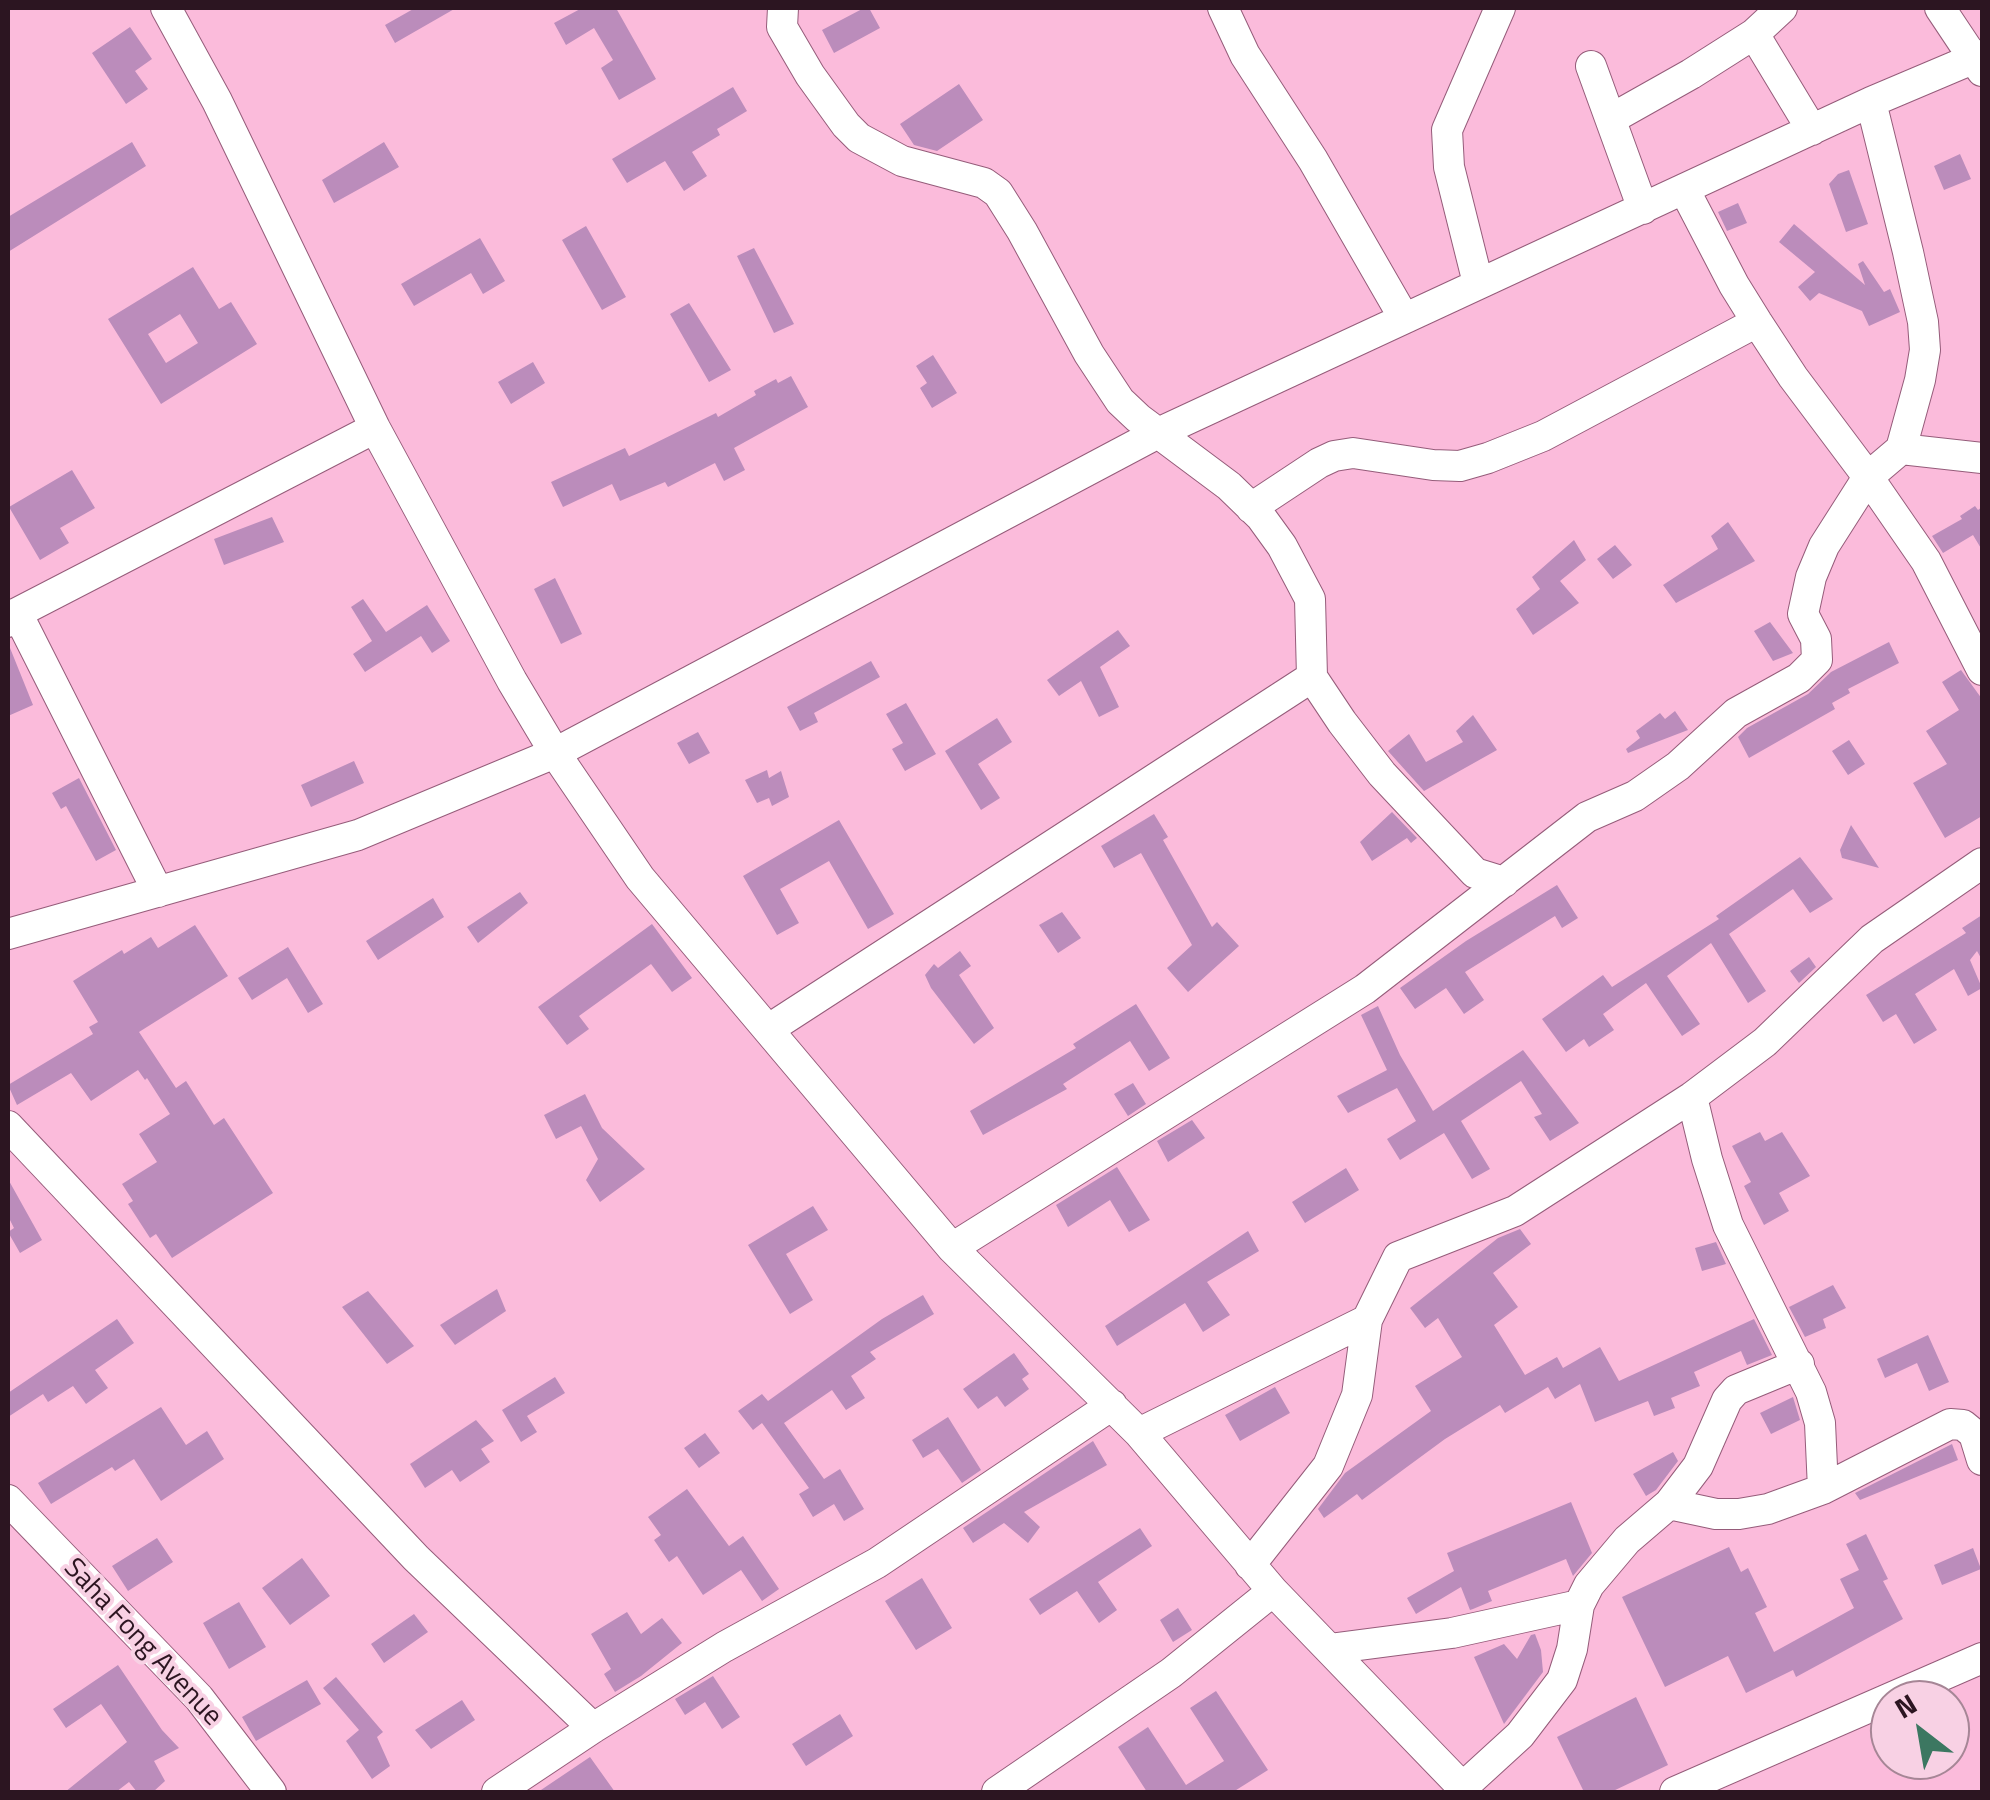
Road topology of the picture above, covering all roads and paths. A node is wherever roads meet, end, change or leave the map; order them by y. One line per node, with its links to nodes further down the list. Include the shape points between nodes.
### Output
1 (166, 8): 18 (street, via 218,101)
2 (783, 8): 19 (street, via 782,27 810,75 859,138 902,161 994,188 1088,354 1120,401)
3 (1223, 8): 16 (street)
4 (1500, 8): 15 (street, via 1446,130 1448,167)
5 (1782, 8): 7 (street)
6 (1940, 8): 8 (street)
7 (1754, 34): 11 (street); 12 (street)
8 (1980, 61): 10 (street)
9 (1591, 66): 11 (street)
10 (1872, 102): 12 (street); 20 (street, via 1923,322 1920,380)
11 (1611, 119): 14 (street)
12 (1812, 130): 13 (street)
13 (1684, 189): 14 (street); 17 (street)
14 (1643, 209): 15 (street)
15 (1478, 283): 16 (street)
16 (1404, 318): 19 (street)
17 (1756, 322): 22 (street); 23 (street, via 1543,436 1488,458 1433,466 1334,456)
18 (375, 428): 24 (street); 27 (street)
19 (1158, 433): 23 (street); 27 (street)
20 (1901, 449): 21 (street); 22 (street)
21 (1982, 458)
22 (1868, 477): 25 (street, via 1926,561); 29 (street, via 1811,577 1803,614 1816,639 1817,660 1799,678 1736,712 1678,766 1635,796 1587,817)
23 (1252, 508): 26 (street, via 1310,599)
24 (12, 617): 30 (street)
25 (1982, 670)
26 (1312, 677): 29 (street, via 1410,805 1475,873); 32 (street)
27 (555, 753): 30 (street, via 358,835); 32 (street, via 667,912)
28 (1982, 863): 33 (street, via 1872,938 1765,1042)
29 (1504, 882): 35 (street, via 1365,989)
30 (158, 892): 31 (street)
31 (8, 934)
32 (769, 1029): 35 (street)
33 (1692, 1096): 36 (street, via 1515,1211 1398,1257); 37 (street, via 1728,1225)
34 (8, 1126): 49 (street, via 416,1558)
35 (952, 1248): 38 (street)
36 (1367, 1320): 39 (street); 44 (street, via 1358,1395 1328,1466)
37 (1799, 1364): 41 (street, via 1820,1423); 43 (street, via 1736,1390 1707,1451)
38 (1112, 1405): 39 (street); 49 (street, via 877,1563)
39 (1139, 1433): 44 (street)
40 (1982, 1460): 41 (street, via 1974,1434 1950,1424)
41 (1823, 1489): 43 (street, via 1738,1514)
42 (8, 1500): 51 (street, Saha Fong Avenue, via 199,1698)
43 (1668, 1504): 46 (street, via 1602,1566)
44 (1250, 1565): 45 (street)
45 (1274, 1591): 47 (street); 53 (street, via 1172,1673)
46 (1579, 1604): 47 (street, via 1452,1633); 50 (street, via 1562,1680)
47 (1330, 1649): 50 (street)
48 (1982, 1658): 54 (street)
49 (593, 1728): 52 (street)
50 (1465, 1790)
51 (271, 1792)
52 (497, 1792)
53 (997, 1792)
54 (1674, 1792)

